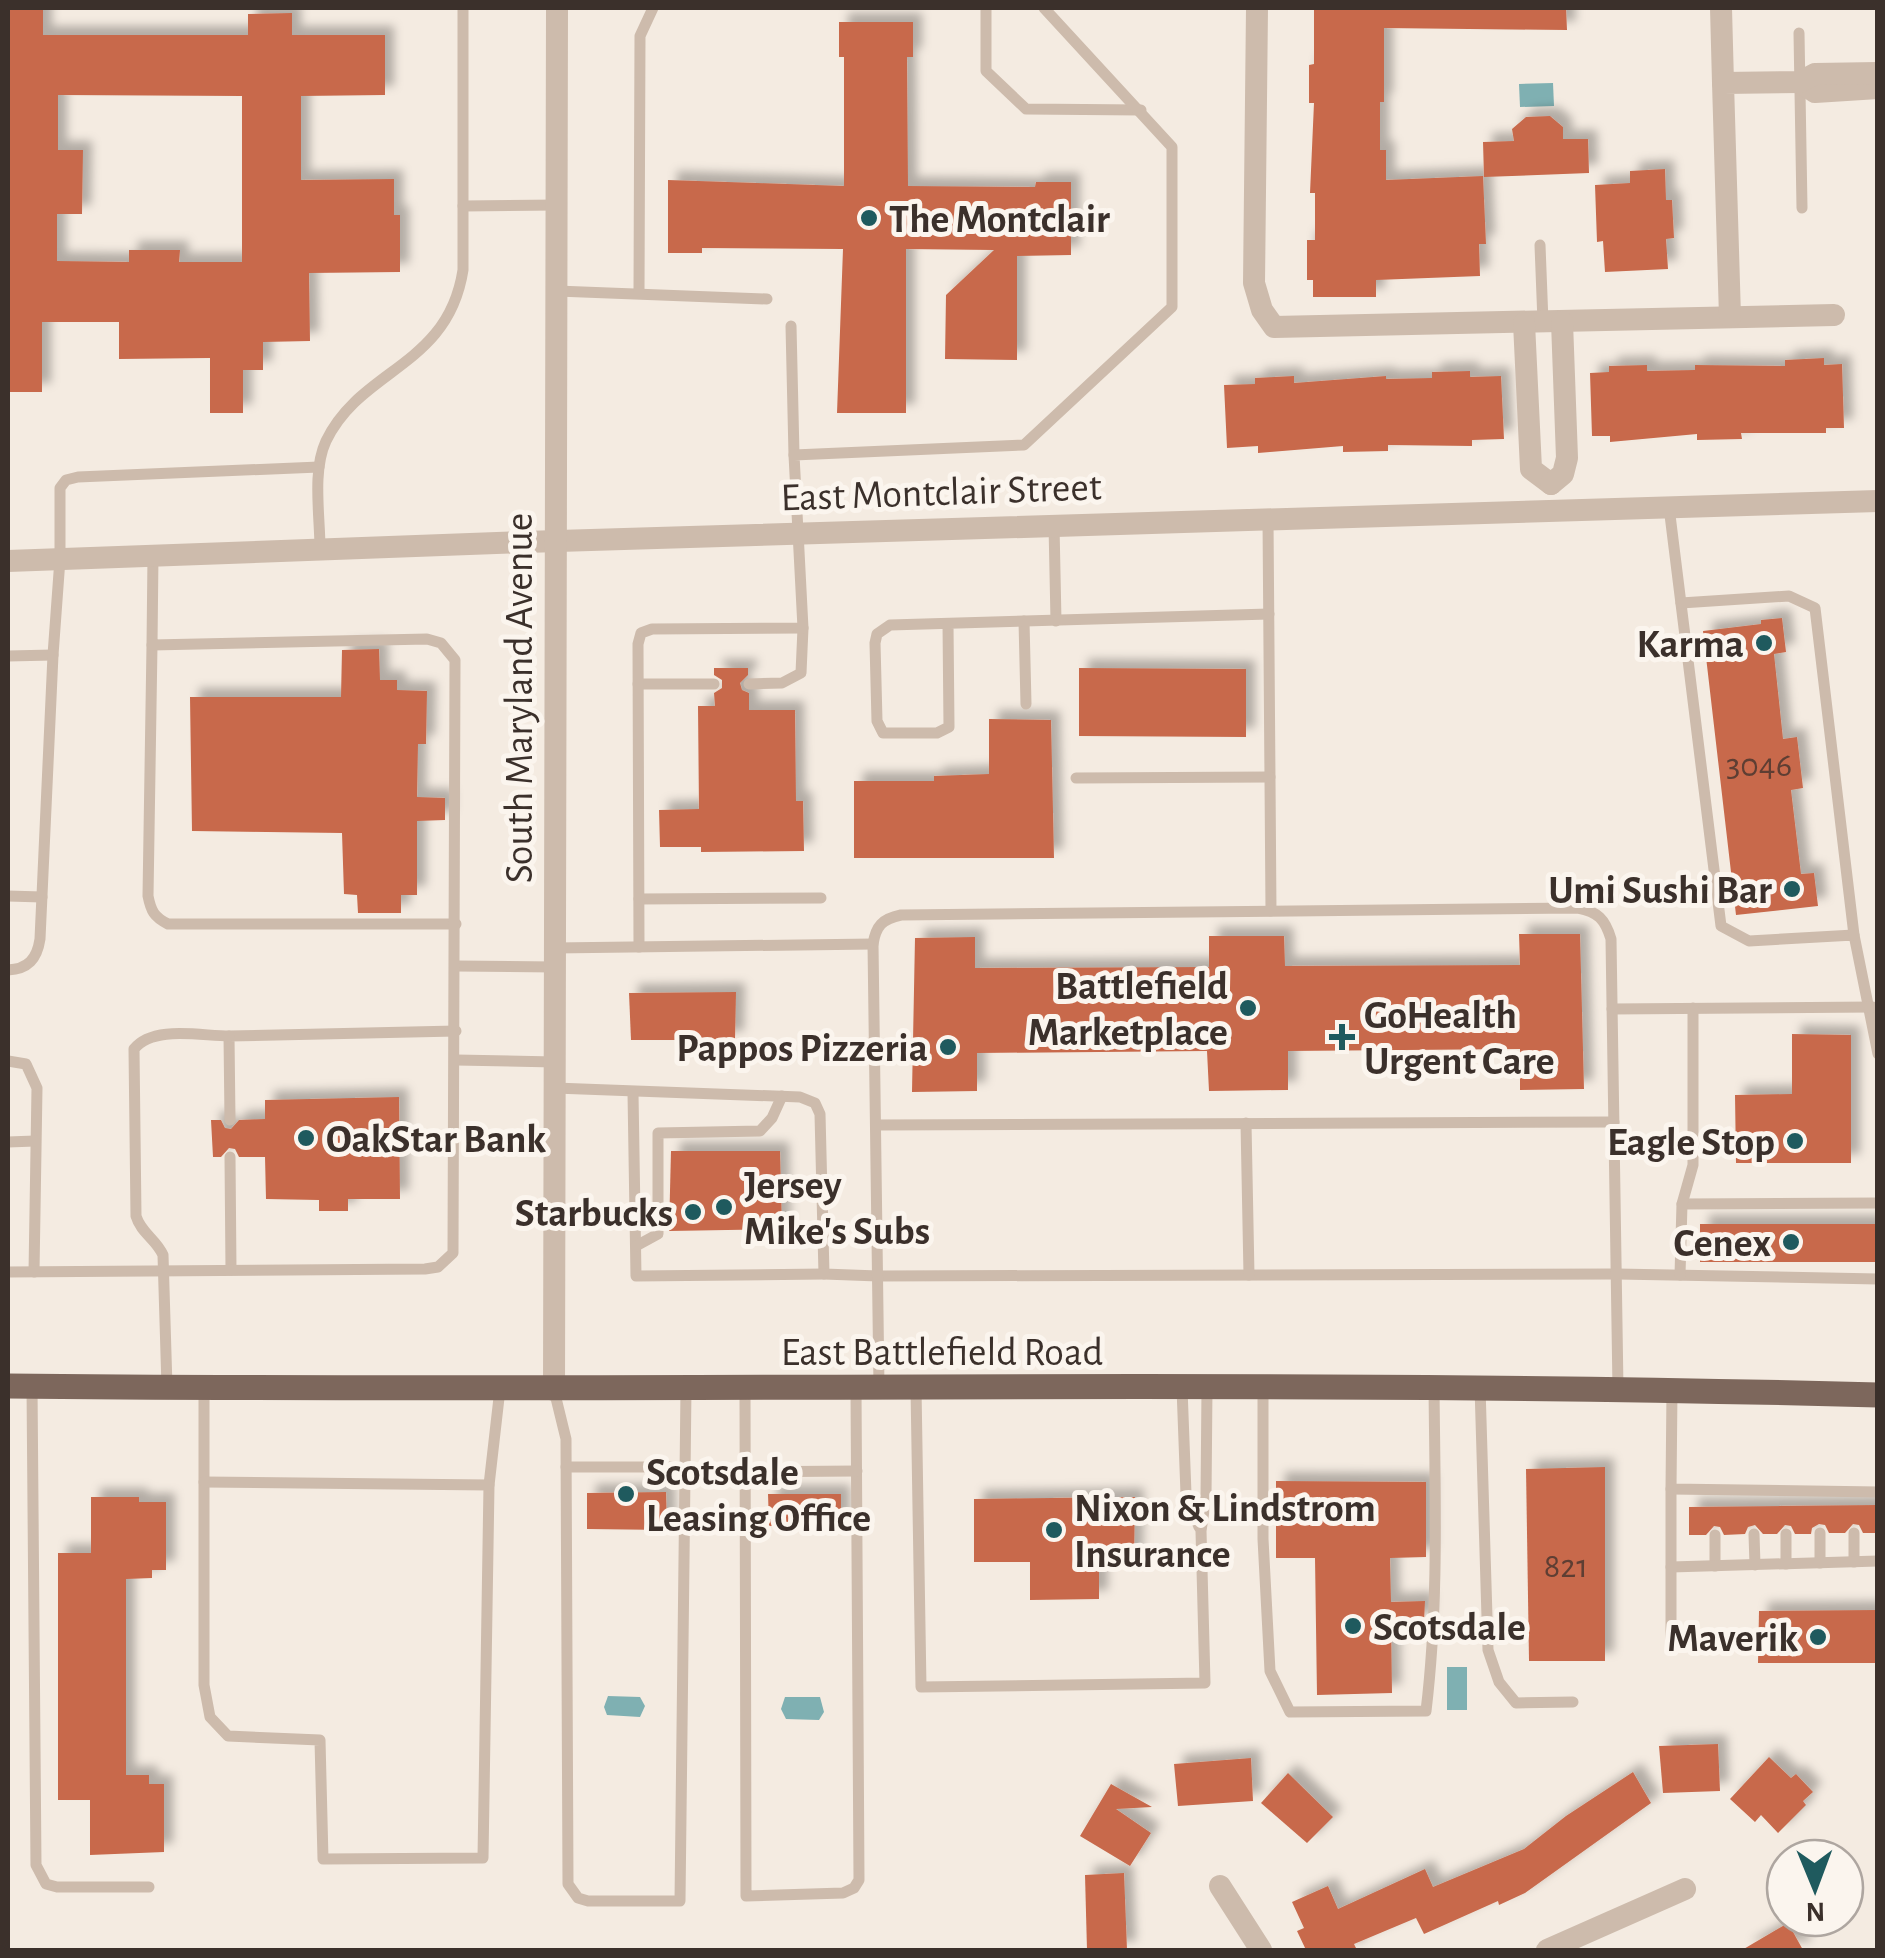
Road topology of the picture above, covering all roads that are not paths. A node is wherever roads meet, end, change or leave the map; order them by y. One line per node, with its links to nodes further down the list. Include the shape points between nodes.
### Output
1 (463, 8): 14 (lane)
2 (558, 8): 15 (street, South Maryland Avenue)
3 (652, 8): 19 (lane, via 640,36)
4 (986, 8): 13 (lane, via 986,70 1026,109)
5 (1044, 8): 13 (lane)
6 (1257, 8): 23 (street, via 1254,284 1274,327)
7 (1721, 8): 11 (street)
8 (1798, 33): 10 (lane)
9 (1878, 73): 10 (street, via 1814,74)
10 (1800, 82): 11 (street); 12 (street, via 1815,92); 16 (lane)
11 (1723, 83): 22 (street)
12 (1878, 88)
13 (1141, 110): 25 (lane, via 1172,148 1172,308 1024,445)
14 (463, 206): 15 (lane); 26 (lane, via 460,288 441,330 338,422)
15 (557, 206): 18 (street, South Maryland Avenue)
16 (1802, 208)
17 (1540, 245): 23 (lane)
18 (557, 291): 19 (lane); 34 (street, South Maryland Avenue)
19 (639, 292): 20 (lane)
20 (767, 299)
21 (1834, 314): 22 (street)
22 (1730, 317): 23 (street)
23 (1543, 322): 27 (street, via 1566,458 1563,474); 27 (street, via 1531,469)
24 (791, 326): 25 (lane)
25 (794, 454): 33 (lane)
26 (319, 467): 35 (lane); 37 (lane, via 66,480 58,500)
27 (1551, 484): 30 (street)
28 (1878, 501): 29 (street, East Montclair Street)
29 (1669, 507): 30 (street, East Montclair Street); 39 (lane)
30 (1554, 510): 31 (street, East Montclair Street)
31 (1268, 519): 32 (street, East Montclair Street); 40 (lane)
32 (1054, 526): 33 (street, East Montclair Street); 42 (lane)
33 (796, 534): 34 (street, East Montclair Street); 44 (lane)
34 (556, 540): 35 (street, East Montclair Street); 63 (street, South Maryland Avenue)
35 (320, 549): 36 (street, East Montclair Street)
36 (153, 556): 37 (street, East Montclair Street); 45 (lane)
37 (60, 559): 38 (street, East Montclair Street); 46 (lane)
38 (8, 561)
39 (1681, 603): 60 (lane, via 1721,926 1748,941); 60 (lane, via 1789,596 1815,608)
40 (1269, 614): 42 (lane); 52 (lane)
41 (1024, 621): 42 (lane); 43 (lane); 51 (lane)
42 (1056, 621)
43 (948, 624): 43 (lane, via 890,626 877,634 876,720 883,732 949,727)
44 (803, 628): 48 (lane, via 652,629 641,633 638,644); 50 (lane, via 801,673 782,683)
45 (152, 645): 59 (lane, via 427,639 450,650 456,672); 59 (lane, via 148,896 157,919)
46 (53, 655): 47 (lane); 55 (lane)
47 (8, 656)
48 (638, 684): 49 (lane); 57 (lane)
49 (714, 684)
50 (748, 684)
51 (1026, 704)
52 (1270, 776): 53 (lane); 58 (lane)
53 (1076, 778)
54 (8, 896): 55 (lane)
55 (42, 897): 65 (lane, via 38,951 24,968)
56 (820, 898): 57 (lane)
57 (639, 900): 62 (lane)
58 (1271, 911): 61 (lane, via 901,915 886,918); 67 (lane, via 1594,911 1611,939)
59 (456, 924): 64 (lane)
60 (1854, 935): 66 (lane)
61 (873, 944): 62 (lane); 81 (lane)
62 (639, 947): 63 (lane)
63 (555, 957): 64 (lane); 74 (street, South Maryland Avenue)
64 (456, 966): 69 (lane)
65 (8, 970)
66 (1874, 1007): 68 (lane); 71 (lane)
67 (1612, 1008): 68 (lane); 79 (lane)
68 (1693, 1008): 86 (lane, via 1693,1164)
69 (456, 1032): 70 (lane); 72 (lane)
70 (229, 1036): 78 (lane); 88 (lane, via 156,1035 134,1049 136,1216 160,1247)
71 (1878, 1054)
72 (456, 1060): 74 (lane); 89 (lane, via 455,1243 447,1261 424,1269)
73 (8, 1061): 83 (lane, via 26,1064 34,1076)
74 (554, 1062): 75 (street, South Maryland Avenue)
75 (555, 1088): 76 (lane); 111 (street, South Maryland Avenue)
76 (633, 1093): 77 (lane); 87 (lane)
77 (782, 1096): 87 (lane, via 760,1131 658,1133 658,1234); 92 (lane, via 815,1103 820,1114)
78 (230, 1120)
79 (1614, 1122): 80 (lane); 93 (lane)
80 (1246, 1124): 81 (lane); 94 (lane)
81 (876, 1125): 96 (lane)
82 (8, 1142): 83 (lane)
83 (36, 1142): 91 (lane)
84 (230, 1157): 89 (lane)
85 (1878, 1203): 86 (lane)
86 (1682, 1204): 95 (lane)
87 (636, 1246): 92 (lane, via 636,1276)
88 (165, 1270): 89 (lane); 91 (lane); 100 (lane)
89 (231, 1270)
90 (8, 1272): 91 (lane)
91 (34, 1272)
92 (824, 1274): 96 (lane)
93 (1616, 1274): 94 (lane); 95 (lane); 110 (lane)
94 (1250, 1275): 96 (lane)
95 (1680, 1275): 97 (lane)
96 (878, 1276): 103 (lane)
97 (1878, 1279)
98 (20, 1386): 100 (main road, East Battlefield Road); 146 (lane, via 36,1865 46,1884 58,1887)
99 (204, 1386): 100 (main road, East Battlefield Road); 107 (main road, East Battlefield Road); 118 (lane)
100 (168, 1387)
101 (1434, 1387): 102 (main road, East Battlefield Road); 106 (main road, East Battlefield Road); 106 (lane, via 1434,1646 1426,1711 1290,1712 1270,1670)
102 (1480, 1387): 110 (main road, East Battlefield Road); 144 (lane, via 1488,1650 1499,1682 1516,1703)
103 (868, 1388): 104 (main road, East Battlefield Road); 109 (main road, East Battlefield Road); 116 (lane)
104 (916, 1388): 105 (main road, East Battlefield Road); 130 (lane, via 921,1687 1204,1683)
105 (1194, 1388): 106 (main road, East Battlefield Road); 130 (lane, via 1206,1497); 130 (lane, via 1186,1494)
106 (1263, 1388)
107 (500, 1389): 111 (main road, East Battlefield Road); 119 (lane)
108 (686, 1389): 109 (main road, East Battlefield Road); 111 (main road, East Battlefield Road); 115 (lane)
109 (744, 1389): 117 (lane)
110 (1618, 1389): 112 (main road, East Battlefield Road)
111 (554, 1390): 114 (lane)
112 (1672, 1390): 113 (main road, East Battlefield Road); 120 (lane)
113 (1878, 1395)
114 (566, 1467): 115 (lane); 115 (lane, via 568,1884 588,1901 680,1901)
115 (685, 1468)
116 (857, 1471): 117 (lane); 117 (lane, via 859,1880 843,1892 746,1896)
117 (745, 1472)
118 (204, 1482): 119 (lane); 119 (lane, via 204,1685 210,1717 228,1736 320,1740 323,1859 484,1858)
119 (489, 1485)
120 (1671, 1489): 121 (lane); 142 (lane)
121 (1712, 1490): 122 (lane); 129 (lane)
122 (1753, 1490): 123 (lane); 126 (lane)
123 (1785, 1491): 124 (lane); 127 (lane)
124 (1820, 1492): 125 (lane, via 1854,1499); 128 (lane)
125 (1878, 1492)
126 (1753, 1506)
127 (1785, 1506)
128 (1820, 1506)
129 (1713, 1507)
130 (1200, 1531)
131 (1854, 1533): 136 (lane)
132 (1754, 1534): 140 (lane)
133 (1786, 1534): 139 (lane)
134 (1820, 1534): 138 (lane)
135 (1715, 1535): 141 (lane)
136 (1854, 1562): 137 (lane); 138 (lane)
137 (1878, 1562)
138 (1820, 1563): 139 (lane)
139 (1786, 1564): 140 (lane)
140 (1755, 1565): 141 (lane)
141 (1715, 1566): 142 (lane)
142 (1670, 1567): 143 (lane)
143 (1671, 1640)
144 (1574, 1702)
145 (1220, 1886): 148 (street)
146 (149, 1887)
147 (1685, 1889): 149 (street)
148 (1262, 1950)
149 (1547, 1950)

